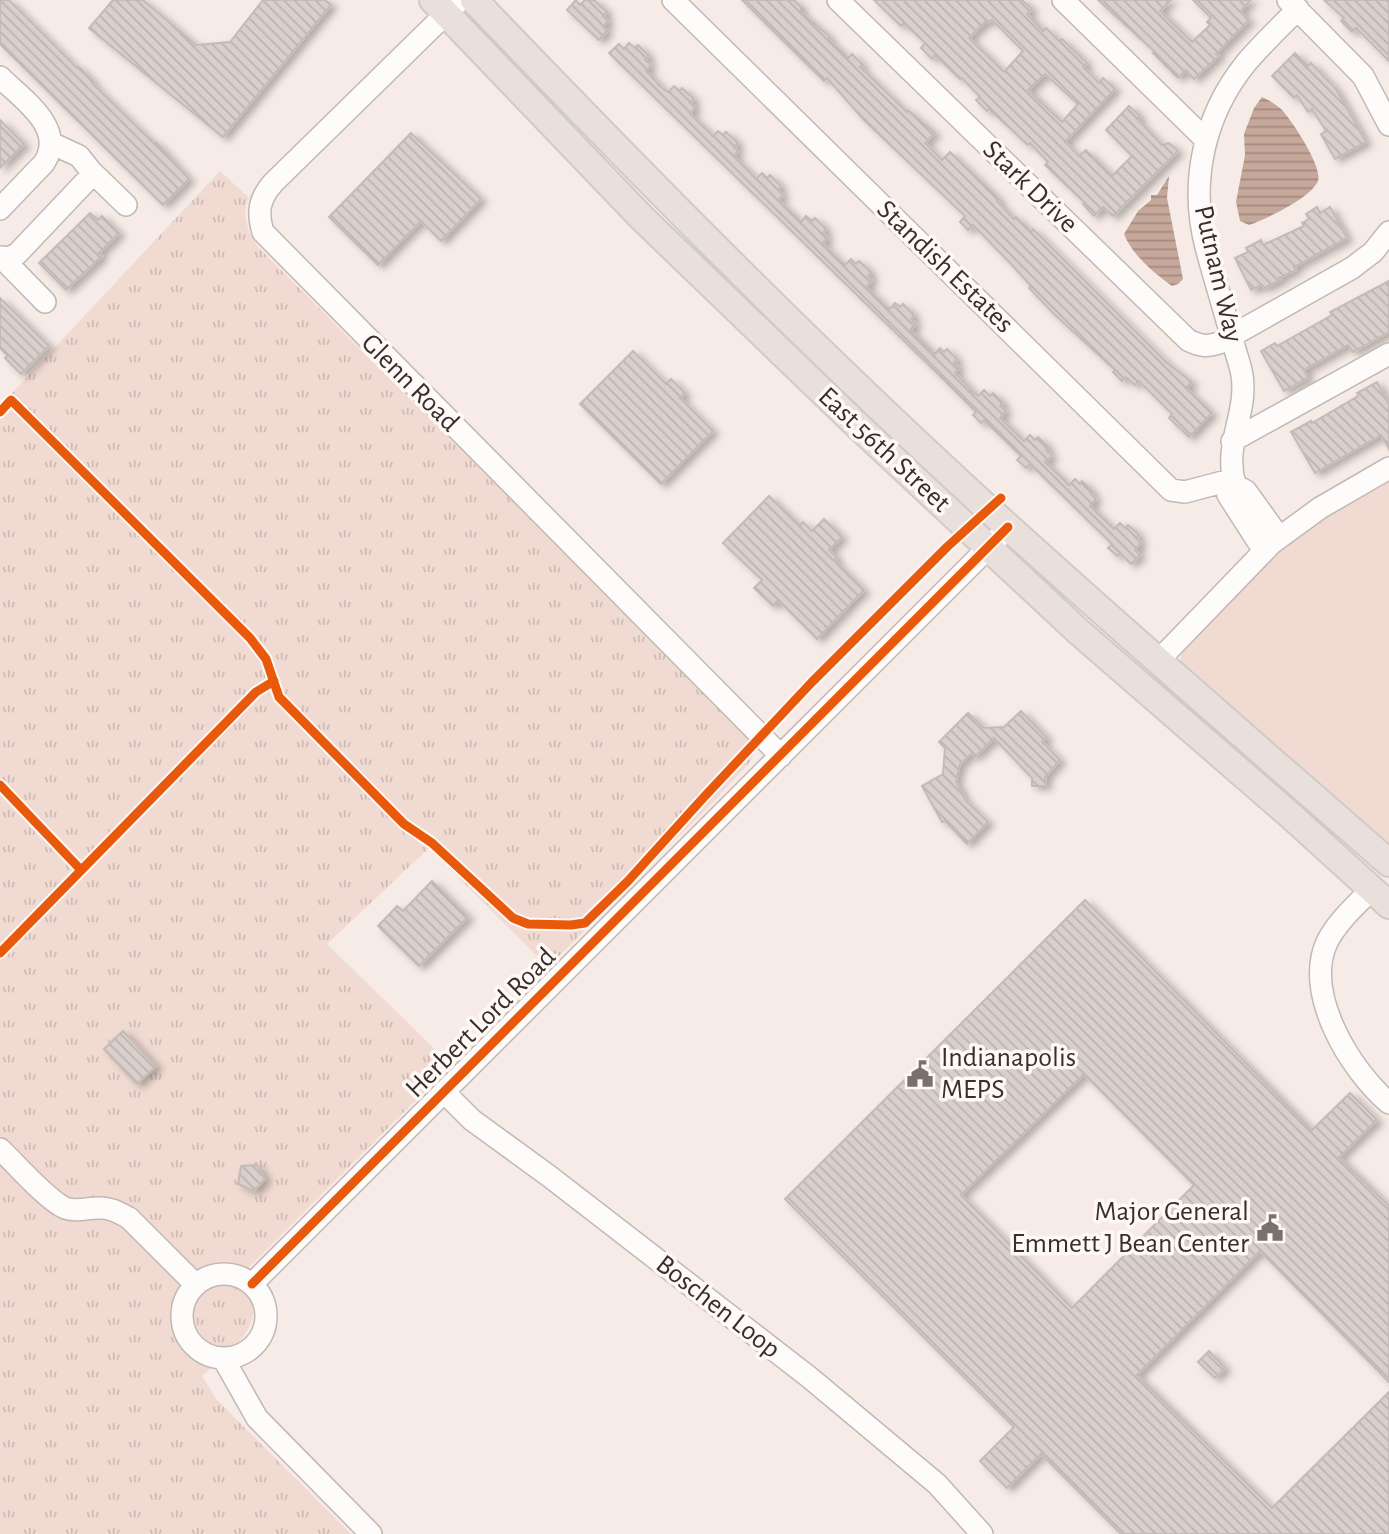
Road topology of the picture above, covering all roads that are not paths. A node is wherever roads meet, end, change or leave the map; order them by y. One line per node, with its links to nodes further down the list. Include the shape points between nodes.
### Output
1 (474, 0): 22 (main road, East 56th Street, via 716,249)
2 (673, 0): 21 (street, Standish Estates, via 1171,490 1185,492)
3 (838, 0): 17 (street, Stark Drive, via 1188,340 1208,346)
4 (1063, 0): 9 (street)
5 (1293, 4): 8 (street, via 1363,76); 9 (street, Putnam Way, via 1223,98)
6 (446, 5): 24 (main road, East 56th Street, via 642,218); 26 (street, Glenn Road, via 272,183 259,211 263,232)
7 (0, 77): 10 (street, via 43,119)
8 (1389, 125)
9 (1206, 140): 17 (street, Putnam Way, via 1199,210)
10 (51, 143): 11 (street, via 79,156); 13 (street, via 44,163)
11 (91, 171): 12 (street); 15 (street, via 86,183 16,254)
12 (126, 205)
13 (0, 209)
14 (1389, 232): 17 (street, Stark Drive, via 1352,268)
15 (1, 257): 16 (street)
16 (45, 302)
17 (1231, 336): 19 (street, Putnam Way, via 1242,376 1241,407)
18 (1389, 354): 19 (street)
19 (1232, 440): 21 (street, Putnam Way)
20 (1389, 468): 23 (street, via 1330,502)
21 (1234, 482): 23 (street, via 1246,491)
22 (1008, 527): 24 (street, Herbert Lord Road); 25 (main road, East 56th Street)
23 (1272, 544): 25 (street)
24 (988, 548): 26 (street, Herbert Lord Road); 28 (main road, East 56th Street)
25 (1158, 661): 27 (main road, East 56th Street)
26 (780, 756): 29 (street, Herbert Lord Road)
27 (1389, 863)
28 (1380, 897): 30 (street, via 1354,907 1328,942 1321,960 1322,983 1337,1037 1361,1076)
29 (444, 1092): 32 (street, Herbert Lord Road); 36 (street, Boschen Loop, via 472,1120 809,1377 937,1484)
30 (1389, 1103)
31 (0, 1149): 33 (street, via 65,1208 101,1208 129,1218)
32 (252, 1284): 33 (street, via 218,1274); 34 (street, via 266,1310 263,1331 251,1349)
33 (196, 1285): 34 (street, via 183,1306 185,1331 200,1350)
34 (223, 1358): 35 (street, via 257,1418)
35 (372, 1534)
36 (982, 1534)

